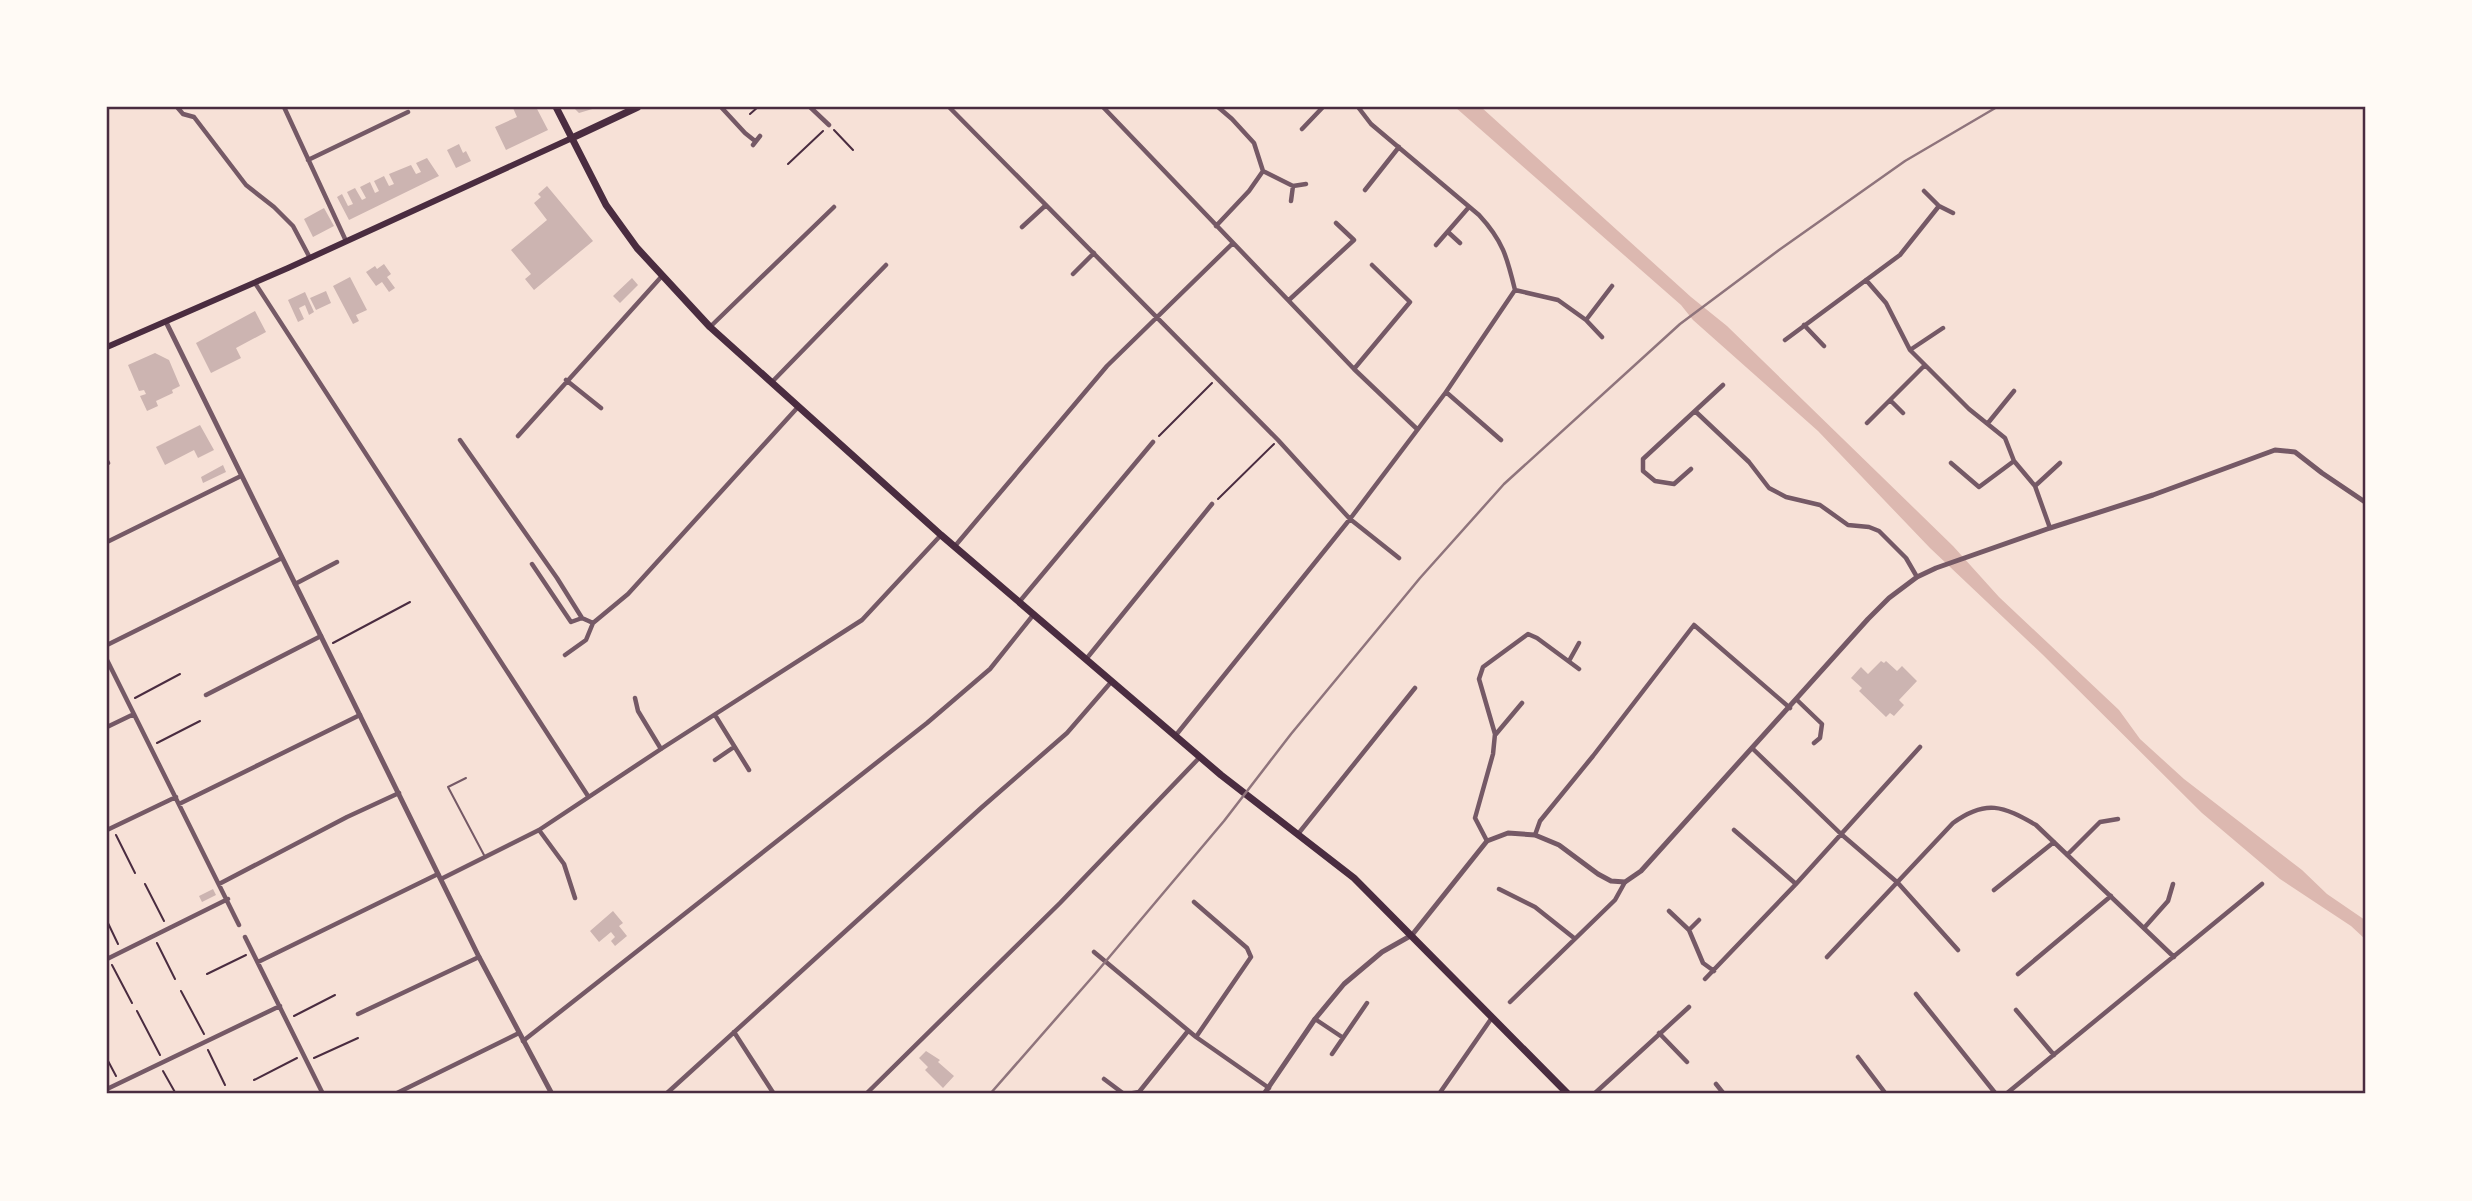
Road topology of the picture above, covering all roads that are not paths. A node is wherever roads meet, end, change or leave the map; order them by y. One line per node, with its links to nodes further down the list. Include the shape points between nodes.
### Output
1 (177, 107): 39 (street, via 194,117 246,185 293,226)
2 (284, 107): 18 (street)
3 (556, 107): 15 (main road)
4 (638, 107): 15 (main road)
5 (721, 107): 16 (street)
6 (810, 107): 13 (street)
7 (949, 107): 25 (street)
8 (1103, 107): 31 (street)
9 (1218, 107): 19 (street, via 1254,143)
10 (1323, 107): 14 (street)
11 (1358, 107): 17 (street)
12 (408, 112): 18 (street)
13 (829, 125)
14 (1302, 129)
15 (572, 138): 34 (main road); 43 (main road, via 606,205)
16 (756, 141)
17 (1399, 147): 22 (street); 28 (street)
18 (308, 160): 34 (street)
19 (1263, 171): 21 (street); 31 (street)
20 (1306, 184): 21 (street)
21 (1293, 186): 24 (street)
22 (1365, 190)
23 (1924, 191): 26 (street)
24 (1291, 201)
25 (1046, 205): 32 (street); 38 (street)
26 (1939, 206): 29 (street); 44 (street, via 1900,255)
27 (834, 207): 53 (street)
28 (1469, 207): 33 (street); 47 (street, via 1491,228 1507,254)
29 (1952, 213)
30 (1336, 223): 48 (street, via 1354,240)
31 (1216, 226): 35 (street)
32 (1022, 227)
33 (1448, 232): 36 (street); 37 (street)
34 (346, 241): 39 (main road)
35 (1233, 243): 48 (street); 49 (street)
36 (1460, 243)
37 (1436, 245)
38 (1094, 253): 42 (street); 49 (street)
39 (310, 258): 45 (main road)
40 (886, 265): 63 (street)
41 (1372, 265): 61 (street, via 1410,302)
42 (1073, 274)
43 (662, 276): 53 (main road); 62 (street)
44 (1866, 280): 52 (street); 59 (street, via 1886,303)
45 (255, 282): 51 (main road); 133 (street)
46 (1612, 286): 50 (street)
47 (1515, 290): 50 (street, via 1558,300); 66 (street)
48 (1289, 300): 61 (street)
49 (1157, 318): 87 (street); 91 (street, via 1107,366)
50 (1586, 320): 55 (street)
51 (166, 322): 58 (main road); 83 (street)
52 (1804, 325): 56 (street); 57 (street)
53 (710, 327): 63 (main road)
54 (1943, 328): 59 (street)
55 (1602, 337)
56 (1786, 340)
57 (1824, 346)
58 (107, 347)
59 (1910, 350): 60 (street)
60 (1924, 366): 67 (street); 73 (street)
61 (1354, 369): 74 (street)
62 (566, 380): 69 (street); 75 (street)
63 (771, 384): 68 (main road)
64 (1723, 385): 70 (street)
65 (2014, 391): 73 (street)
66 (1446, 393): 74 (street); 77 (street)
67 (1890, 400): 71 (street); 72 (street)
68 (798, 407): 89 (main road); 101 (street, via 628,594)
69 (601, 408)
70 (1695, 411): 82 (street, via 1643,459 1643,471 1656,481 1674,484); 96 (street, via 1749,462 1769,488 1820,505 1849,525 1879,531 1906,558)
71 (1903, 413)
72 (1867, 423)
73 (1987, 423): 79 (street, via 2005,438)
74 (1417, 429): 87 (street)
75 (518, 436)
76 (460, 440): 100 (street)
77 (1501, 440)
78 (1153, 442): 98 (street)
79 (2014, 461): 80 (street, via 1979,487); 84 (street)
80 (1951, 463)
81 (2060, 463): 84 (street)
82 (1691, 469)
83 (241, 475): 90 (street); 92 (street)
84 (2035, 486): 88 (street)
85 (2365, 502): 88 (street, via 2295,452 2275,450)
86 (1212, 504): 106 (street)
87 (1350, 519): 93 (street); 122 (street)
88 (2050, 528): 96 (street)
89 (941, 535): 91 (main road); 119 (street, via 862,620)
90 (107, 542)
91 (955, 546): 98 (main road)
92 (282, 558): 97 (street); 104 (street)
93 (1399, 558)
94 (337, 562): 97 (street)
95 (532, 564): 100 (street, via 570,622)
96 (1917, 578): 114 (street, via 1872,615)
97 (295, 585): 102 (street)
98 (1020, 601): 99 (main road)
99 (1035, 614): 106 (main road); 193 (street, via 990,669 927,723)
100 (582, 618): 101 (street)
101 (593, 623): 105 (street, via 586,640)
102 (321, 636): 112 (street); 118 (street)
103 (1580, 643): 108 (street)
104 (107, 645)
105 (565, 655)
106 (1087, 658): 110 (main road)
107 (107, 660): 117 (street)
108 (1569, 661): 109 (street); 121 (street, via 1528,634 1483,667 1479,679)
109 (1579, 669)
110 (1113, 681): 122 (main road); 188 (street, via 1067,733)
111 (1415, 688): 140 (street)
112 (206, 695)
113 (635, 698): 127 (street)
114 (1797, 700): 116 (street); 123 (street, via 1822,724 1820,738)
115 (1522, 703): 121 (street)
116 (1790, 708): 126 (street); 142 (street, via 1694,625 1539,821)
117 (134, 714): 120 (street); 134 (street)
118 (360, 715): 132 (street); 135 (street)
119 (715, 715): 124 (street); 127 (street)
120 (107, 727)
121 (1495, 734): 143 (street, via 1475,818)
122 (1176, 735): 128 (main road)
123 (1814, 743)
124 (734, 747): 129 (street); 130 (street)
125 (1920, 747): 141 (street)
126 (1752, 748): 141 (street); 148 (street, via 1641,871)
127 (661, 749): 133 (street)
128 (1201, 756): 140 (main road); 207 (street)
129 (715, 760)
130 (749, 770)
131 (466, 778): 146 (lane, via 448,787)
132 (399, 793): 147 (street); 150 (street)
133 (588, 796): 138 (street)
134 (176, 797): 135 (street); 137 (street)
135 (179, 804): 150 (street)
136 (2118, 819): 145 (street, via 2100,822)
137 (107, 830)
138 (539, 830): 146 (street); 157 (street, via 564,864)
139 (1734, 830): 151 (street)
140 (1297, 834): 165 (main road, via 1354,878)
141 (1841, 834): 149 (street); 151 (street)
142 (1535, 835): 143 (street, via 1508,833); 148 (street, via 1559,845 1611,881)
143 (1487, 841): 165 (street)
144 (2054, 842): 145 (street); 149 (street, via 2010,810 1987,806 1953,824); 155 (street)
145 (2067, 855): 156 (street)
146 (485, 856): 147 (street)
147 (439, 877): 170 (street); 174 (street)
148 (1625, 882): 167 (street, via 1615,900)
149 (1898, 883): 168 (street); 171 (street)
150 (219, 884): 158 (street)
151 (1796, 884): 175 (street)
152 (2173, 884): 163 (street, via 2168,901)
153 (2262, 884): 172 (street)
154 (1499, 889): 167 (street, via 1535,907)
155 (1994, 890)
156 (2111, 897): 163 (street); 176 (street)
157 (575, 898)
158 (228, 899): 162 (street); 173 (street)
159 (1194, 902): 191 (street, via 1247,948 1251,957)
160 (1669, 911): 164 (street)
161 (1699, 920): 164 (street)
162 (240, 925)
163 (2144, 928): 172 (street)
164 (1689, 930): 175 (street, via 1703,963)
165 (1412, 935): 185 (street, via 1382,952 1344,984); 186 (main road)
166 (245, 937): 174 (street)
167 (1574, 938): 179 (street)
168 (1958, 950)
169 (1094, 952): 187 (street)
170 (479, 957): 184 (street); 189 (street)
171 (1827, 957)
172 (2174, 957): 195 (street)
173 (108, 958)
174 (258, 962): 181 (street)
175 (1714, 971): 177 (street)
176 (2018, 974)
177 (1705, 979)
178 (1916, 994): 215 (street)
179 (1510, 1002)
180 (1367, 1003): 192 (street)
181 (280, 1006): 201 (street); 202 (street)
182 (1689, 1007): 190 (street)
183 (2016, 1010): 195 (street)
184 (358, 1013)
185 (1315, 1019): 192 (street); 200 (street)
186 (1491, 1019): 210 (street); 211 (main road)
187 (1188, 1031): 191 (street); 208 (street, via 1139,1092)
188 (734, 1032): 205 (street); 206 (street)
189 (519, 1033): 193 (street); 203 (street)
190 (1659, 1033): 197 (street); 212 (street)
191 (1196, 1037): 200 (street)
192 (1342, 1038): 194 (street)
193 (523, 1041): 204 (street)
194 (1332, 1054)
195 (2054, 1055): 216 (street)
196 (1858, 1057): 214 (street)
197 (1687, 1062)
198 (1104, 1079): 208 (street)
199 (1716, 1084): 213 (street)
200 (1269, 1088): 209 (street)
201 (107, 1089)
202 (323, 1094)
203 (396, 1094)
204 (552, 1094)
205 (666, 1094)
206 (774, 1094)
207 (866, 1094)
208 (1126, 1094)
209 (1264, 1094)
210 (1439, 1094)
211 (1568, 1094)
212 (1594, 1094)
213 (1724, 1094)
214 (1886, 1094)
215 (1996, 1094)
216 (2006, 1094)

